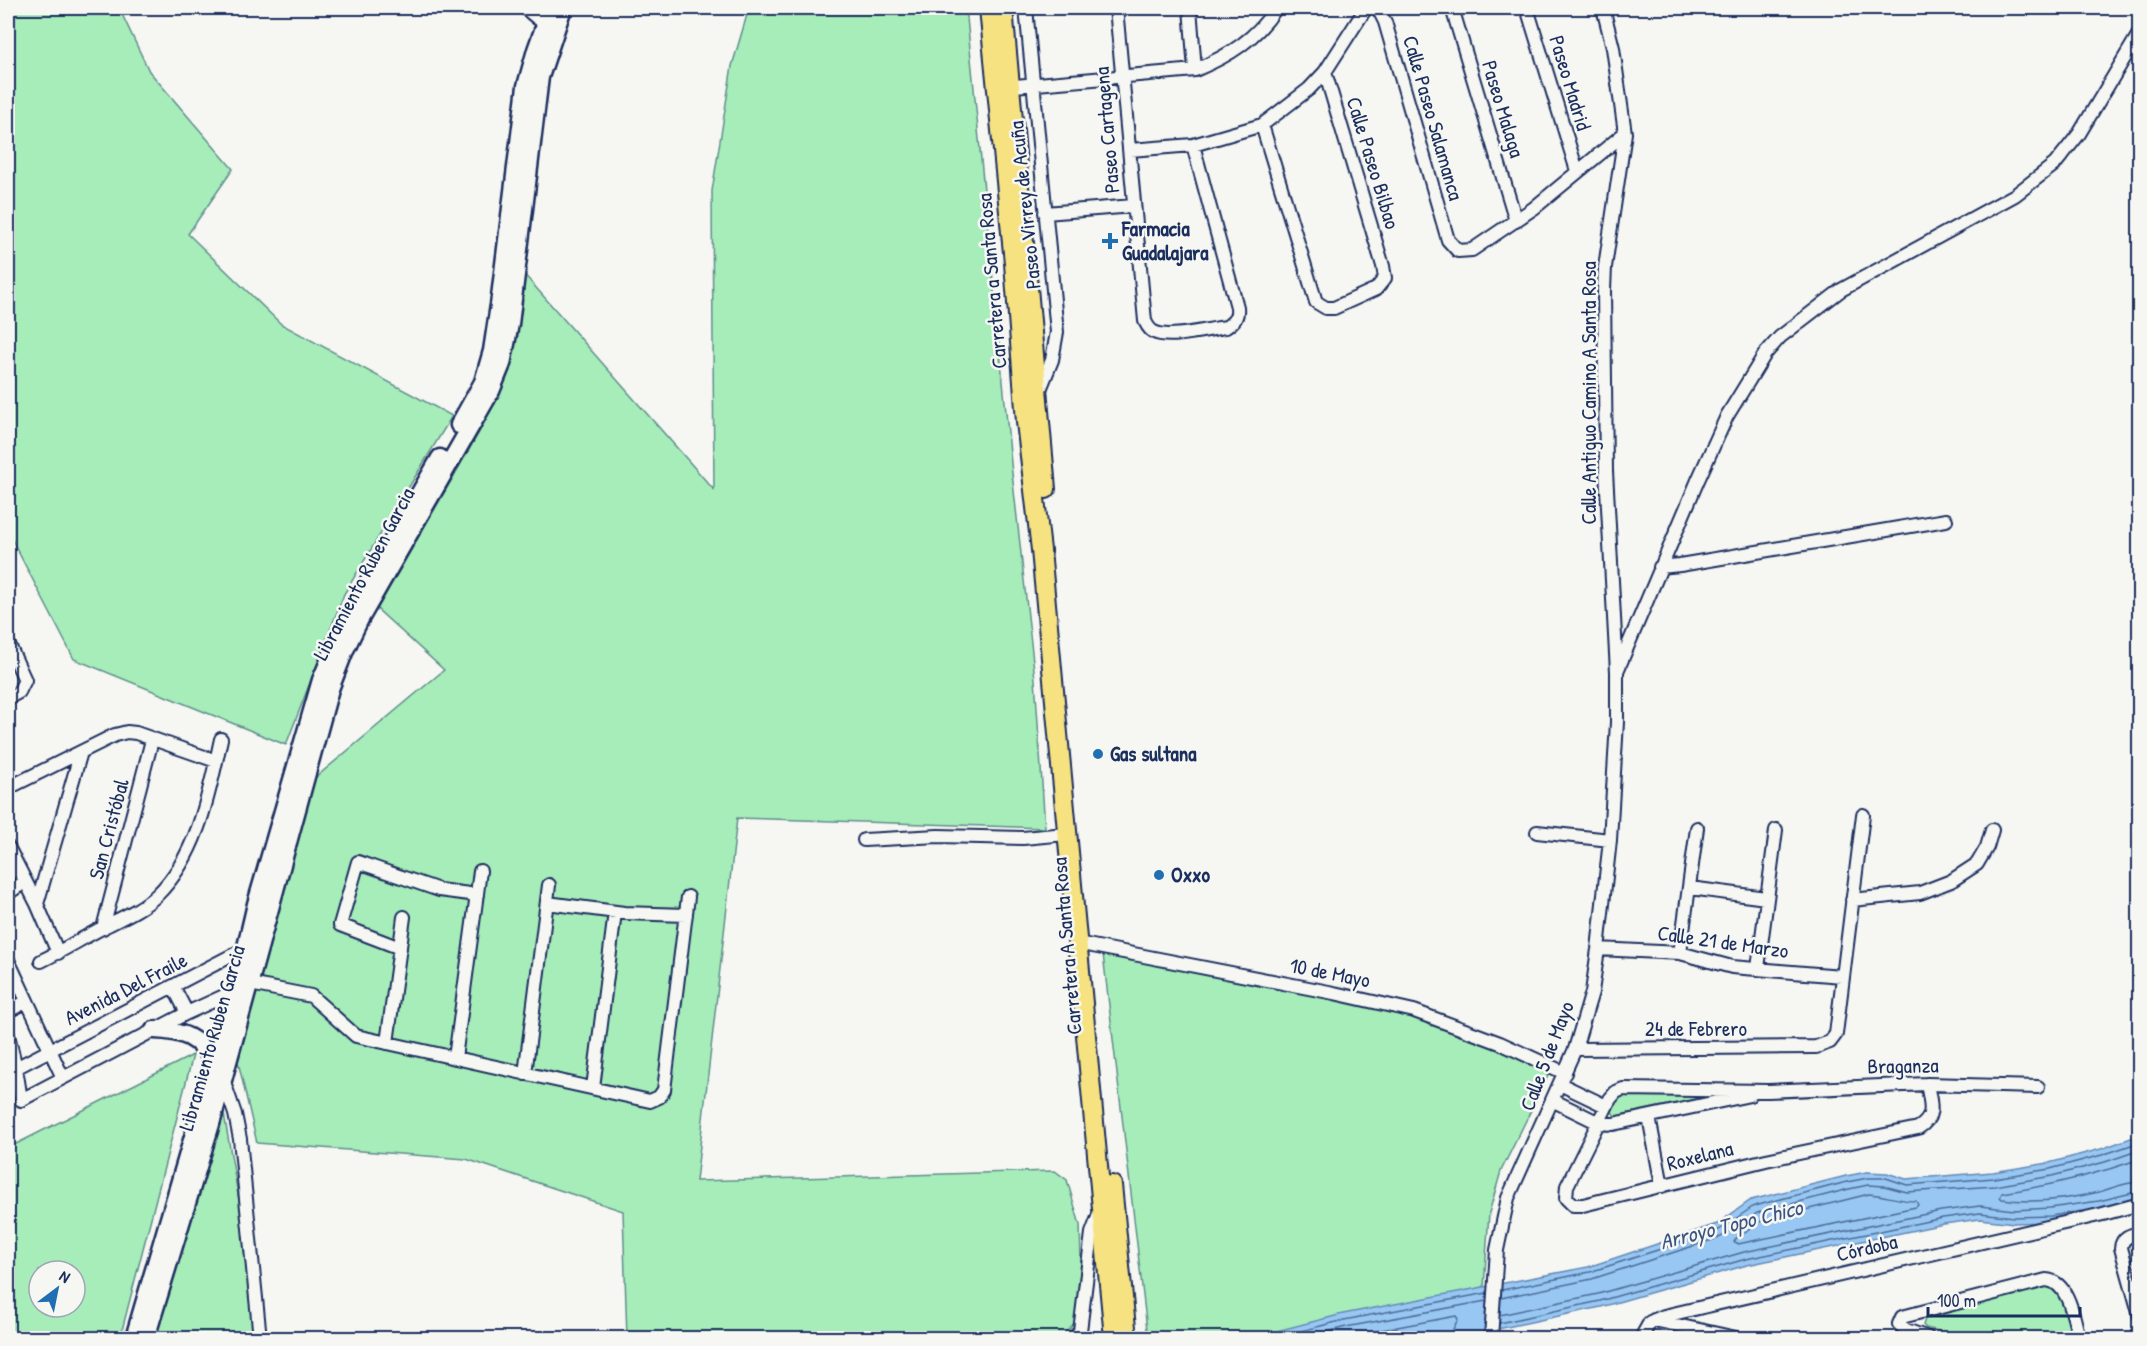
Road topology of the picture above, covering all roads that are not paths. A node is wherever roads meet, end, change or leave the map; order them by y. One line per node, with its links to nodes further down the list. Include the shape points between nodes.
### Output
1 (525, 8): 15 (street)
2 (563, 8): 15 (street, Libramiento Ruben Garcia)
3 (989, 8): 21 (main road, Carretera a Santa Rosa)
4 (1003, 8): 21 (main road, Carretera a Santa Rosa)
5 (1026, 8): 20 (street, Paseo Virrey de Acuña)
6 (1116, 8): 19 (street, Paseo Cartagena)
7 (1190, 8): 17 (street)
8 (1276, 8): 14 (street)
9 (1366, 8): 18 (street)
10 (1378, 8): 29 (street, Calle Paseo Salamanca, via 1448,240 1458,251 1472,250)
11 (1452, 8): 29 (street, Paseo Malaga)
12 (1527, 8): 26 (street, Paseo Madrid)
13 (1603, 8): 23 (street, Calle Antiguo Camino A Santa Rosa)
14 (1268, 14): 17 (street, via 1253,37 1235,51)
15 (551, 19): 67 (street, Libramiento Ruben Garcia, via 534,110 502,364 484,404 345,650 326,704); 69 (street, Libramiento Ruben Garcia, via 526,86 497,322 487,371 328,660)
16 (2139, 32): 33 (street, via 2079,134 2055,164 2015,195 1841,290 1780,337 1727,416)
17 (1195, 70): 19 (street)
18 (1325, 72): 22 (street); 22 (street, Calle Paseo Bilbao, via 1383,266 1385,278 1376,289 1334,308 1320,306 1312,294)
19 (1122, 76): 20 (street); 25 (street, Paseo Cartagena)
20 (1032, 83): 21 (street); 28 (street, Paseo Virrey de Acuña)
21 (1003, 87): 30 (main road, Carretera a Santa Rosa); 32 (main road, Carretera a Santa Rosa, via 1026,422)
22 (1262, 126): 24 (street)
23 (1625, 133): 26 (street); 35 (street, Calle Antiguo Camino A Santa Rosa, via 1604,290 1606,471)
24 (1193, 144): 25 (street); 27 (street, Paseo Cartagena, via 1235,300 1236,319 1226,327 1172,335 1150,330 1145,321)
25 (1130, 150): 27 (street, Paseo Cartagena)
26 (1577, 171): 29 (street)
27 (1134, 206): 28 (street)
28 (1045, 213): 30 (street, Paseo Virrey de Acuña, via 1057,332 1052,360)
29 (1516, 221)
30 (1038, 396): 32 (main road, Carretera a Santa Rosa)
31 (1946, 520): 33 (street)
32 (1046, 549): 47 (main road, Carretera A Santa Rosa); 68 (main road, Carretera A Santa Rosa)
33 (1660, 567): 35 (street)
34 (8, 643): 36 (street, via 24,684)
35 (1617, 672): 49 (street, Calle 5 de Mayo)
36 (8, 698)
37 (221, 739): 40 (street)
38 (152, 740): 39 (street, via 127,732); 40 (street); 66 (street, San Cristóbal)
39 (81, 752): 41 (street); 62 (street)
40 (216, 762): 66 (street, via 202,815 180,866 155,897)
41 (8, 788)
42 (1863, 815): 60 (street)
43 (1696, 828): 55 (street)
44 (1776, 830): 59 (street)
45 (1992, 830): 60 (street, via 1977,864 1951,881 1920,893)
46 (1537, 832): 49 (street)
47 (1066, 834): 48 (street); 68 (main road, Carretera A Santa Rosa)
48 (864, 840)
49 (1610, 840): 71 (street, Calle 5 de Mayo)
50 (8, 848): 51 (street)
51 (13, 871): 53 (street)
52 (480, 871): 57 (street)
53 (25, 882): 56 (street); 62 (street)
54 (549, 885): 61 (street)
55 (1690, 888): 59 (street); 73 (street)
56 (8, 893)
57 (477, 895): 70 (street, via 439,890 358,862 340,925); 88 (street)
58 (688, 897): 64 (street)
59 (1766, 898): 76 (street)
60 (1852, 900): 77 (street)
61 (547, 903): 63 (street); 91 (street)
62 (37, 904): 72 (street)
63 (615, 912): 64 (street); 97 (street)
64 (686, 915): 97 (street, via 664,1090 650,1101)
65 (404, 917): 70 (street)
66 (103, 928): 72 (street)
67 (263, 939): 69 (street, Avenida Del Fraile); 79 (street, Libramiento Ruben Garcia)
68 (1083, 944): 93 (street, 10 de Mayo, via 1414,1011 1500,1043); 106 (main road, Carretera A Santa Rosa); 119 (main road, Carretera A Santa Rosa)
69 (246, 948): 78 (street, Avenida Del Fraile); 79 (street, Libramiento Ruben Garcia)
70 (400, 948): 85 (street)
71 (1598, 948): 73 (street, Calle 21 de Marzo); 86 (street, Calle 5 de Mayo, via 1592,992)
72 (58, 953): 75 (street)
73 (1680, 953): 76 (street, Calle 21 de Marzo, via 1732,967)
74 (8, 960): 80 (street)
75 (41, 961)
76 (1758, 968): 77 (street, Calle 21 de Marzo)
77 (1842, 976): 86 (street, 24 de Febrero, via 1836,1034 1830,1042 1816,1047)
78 (173, 986): 82 (street); 87 (street, Avenida Del Fraile)
79 (243, 987): 82 (street); 85 (street, via 311,996 356,1036); 89 (street, Libramiento Ruben Garcia); 94 (street, Libramiento Ruben Garcia)
80 (26, 1002): 81 (street); 87 (street)
81 (8, 1011)
82 (187, 1013): 83 (street)
83 (154, 1030): 89 (street, via 183,1033 201,1044); 92 (street)
84 (8, 1035): 90 (street)
85 (387, 1043): 88 (street)
86 (1575, 1049): 93 (street, Calle 5 de Mayo)
87 (51, 1050): 90 (street, Avenida Del Fraile); 92 (street)
88 (455, 1058): 91 (street)
89 (215, 1062): 113 (street, Libramiento Ruben Garcia)
90 (12, 1070): 92 (street, via 21,1100)
91 (525, 1074): 97 (street)
92 (63, 1078)
93 (1563, 1078): 100 (street, Calle 5 de Mayo); 101 (street, 10 de Mayo)
94 (223, 1079): 114 (street, Libramiento Ruben Garcia); 115 (street, via 240,1139)
95 (1927, 1084): 96 (street, Braganza); 99 (street, Braganza); 104 (street, Roxelana, via 1929,1118 1918,1128)
96 (2038, 1087)
97 (593, 1088)
98 (1620, 1090): 99 (street, Braganza); 101 (street, Roxelana)
99 (1768, 1091): 102 (street, Braganza)
100 (1552, 1100): 103 (street); 112 (street, Calle 5 de Mayo, via 1508,1198 1497,1250)
101 (1606, 1106): 103 (street, Roxelana)
102 (1649, 1117): 103 (street, Braganza); 104 (street)
103 (1599, 1123): 104 (street, Roxelana, via 1566,1186 1569,1202 1583,1205)
104 (1662, 1186)
105 (2139, 1203): 110 (street, Córdoba)
106 (1102, 1207): 108 (main road, Carretera A Santa Rosa); 116 (street, via 1092,1233 1080,1331)
107 (2139, 1233): 109 (street, via 2121,1243)
108 (1107, 1271): 117 (main road); 118 (main road, Carretera A Santa Rosa)
109 (2139, 1316)
110 (1654, 1320): 111 (street, Córdoba); 120 (street)
111 (1643, 1334)
112 (1491, 1335)
113 (134, 1338)
114 (146, 1338)
115 (260, 1338)
116 (1074, 1338)
117 (1101, 1338)
118 (1114, 1338)
119 (1127, 1338)
120 (1736, 1338)
121 (1928, 1338): 122 (street, via 1902,1328 1902,1317 2046,1280 2057,1282 2064,1290)
122 (2079, 1338)

